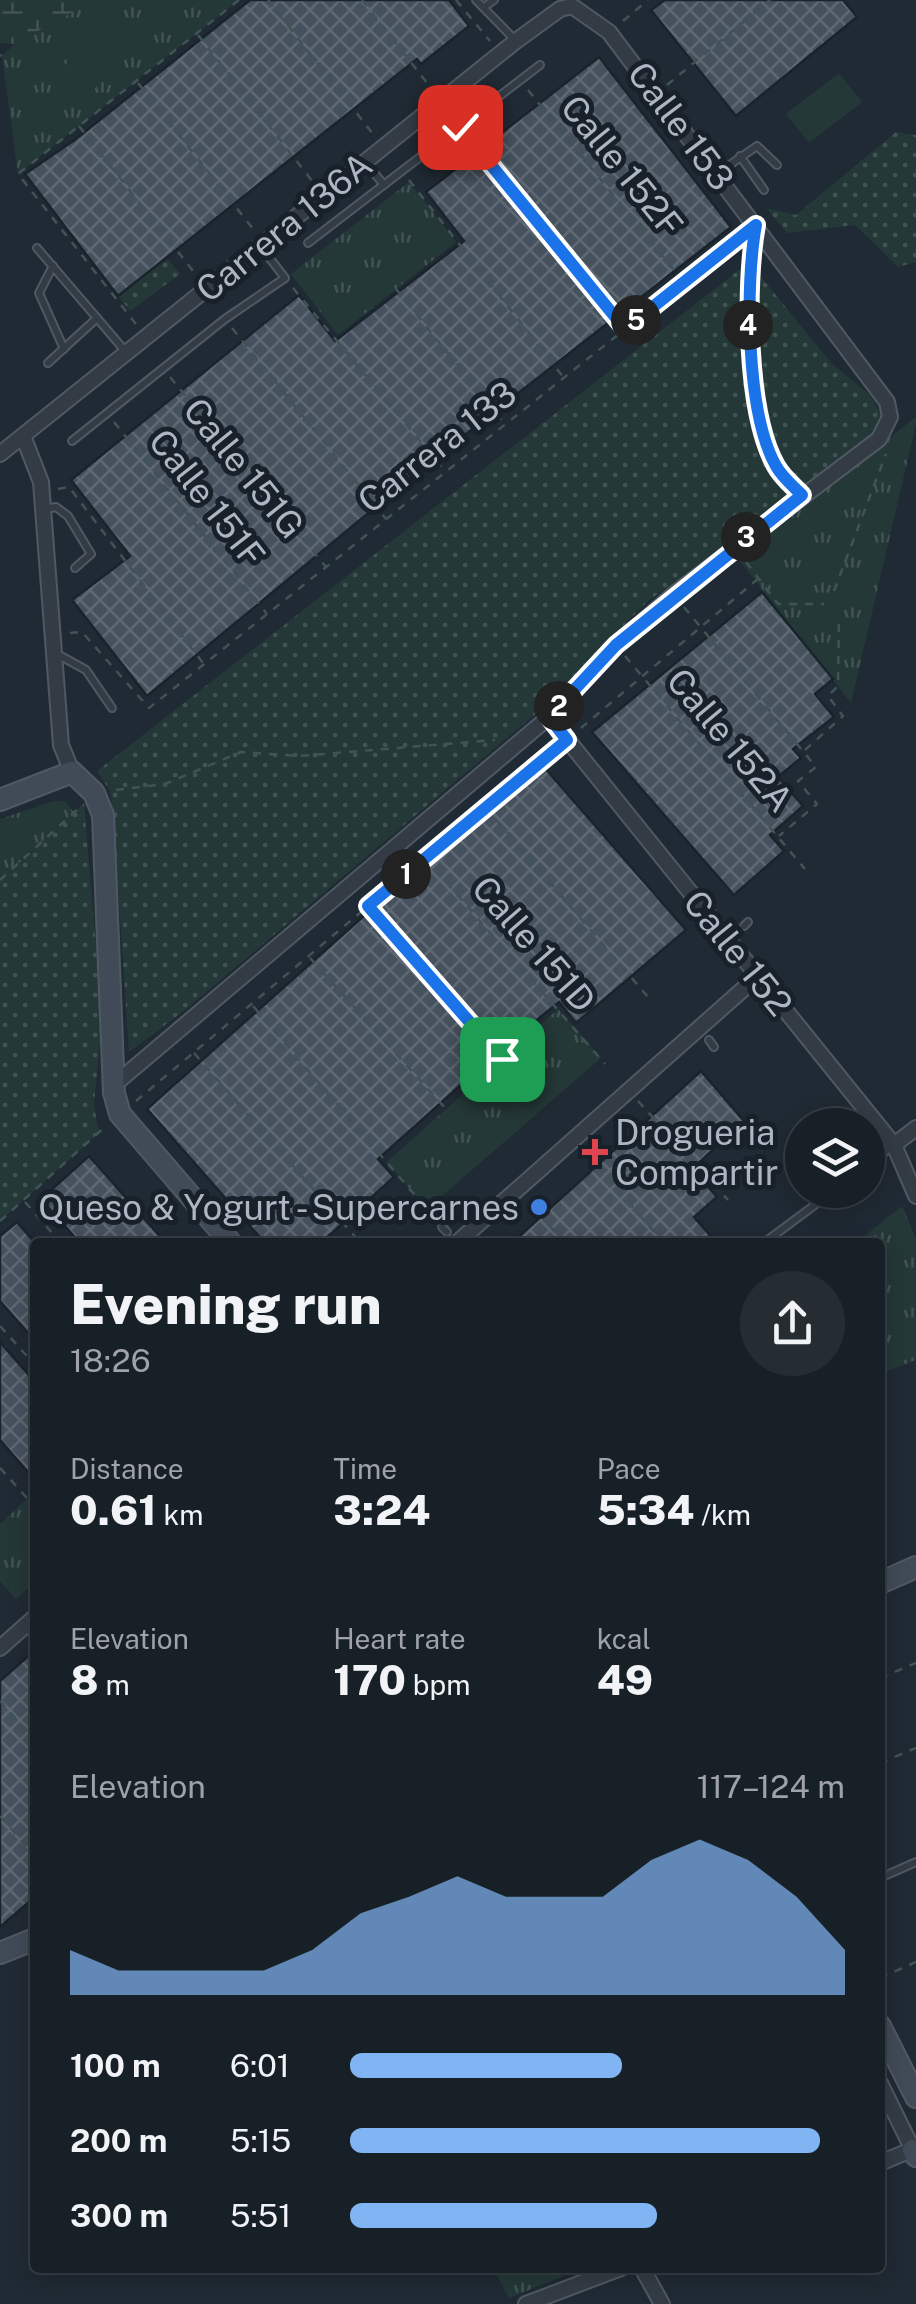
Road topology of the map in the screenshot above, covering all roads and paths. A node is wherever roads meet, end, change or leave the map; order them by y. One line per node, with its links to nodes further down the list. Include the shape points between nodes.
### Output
1 (239, 0): 12 (path)
2 (268, 0): 22 (path)
3 (362, 0): 19 (path)
4 (456, 0): 14 (path)
5 (476, 0): 10 (lane)
6 (494, 0): 10 (lane)
7 (648, 0): 11 (path)
8 (770, 0): 18 (path)
9 (572, 6): 11 (street, Calle 153); 13 (street, Carrera 136A)
10 (484, 7): 13 (lane)
11 (610, 32): 18 (street, Calle 153)
12 (197, 33): 16 (path); 30 (path)
13 (516, 42): 14 (street, Carrera 136A)
14 (500, 54): 19 (street, Carrera 136A)
15 (540, 66): 17 (lane)
16 (136, 81): 20 (path); 32 (path)
17 (520, 81): 21 (lane); 37 (path, Calle 152F)
18 (656, 94): 27 (street, Calle 153)
19 (442, 101): 22 (street, Carrera 136A)
20 (79, 126): 38 (path); 43 (path, via 18,174)
21 (460, 127): 26 (lane); 42 (path)
22 (383, 147): 24 (street, Carrera 136A)
23 (740, 156): 25 (lane, via 762,148); 27 (lane); 29 (lane)
24 (365, 162): 28 (lane); 30 (street, Carrera 136A)
25 (777, 165)
26 (402, 171): 28 (lane); 48 (path)
27 (718, 173): 31 (street, Calle 153)
28 (384, 185): 33 (lane)
29 (764, 190)
30 (324, 195): 32 (street, Carrera 136A)
31 (756, 225): 37 (path, Carrera 133); 57 (path, via 748,336 767,447); 57 (street, Calle 153, via 890,416 879,439)
32 (262, 244): 36 (lane); 38 (street, Carrera 136A)
33 (308, 244)
34 (37, 248): 35 (lane)
35 (53, 266): 40 (lane); 44 (lane, via 39,294)
36 (284, 278): 41 (lane); 55 (path)
37 (684, 282): 42 (path, Carrera 133)
38 (207, 289): 43 (street, Carrera 136A)
39 (396, 289): 50 (path)
40 (97, 318): 44 (lane); 45 (lane)
41 (225, 319): 47 (lane); 59 (path)
42 (625, 329): 48 (path, Carrera 133)
43 (146, 338): 45 (street, Carrera 136A)
44 (64, 349): 46 (lane)
45 (126, 353): 51 (street, Carrera 136A)
46 (48, 363)
47 (162, 368): 49 (lane); 61 (path, Calle 151G)
48 (564, 378): 50 (path, Carrera 133)
49 (107, 412): 52 (lane); 67 (path, Calle 151F)
50 (505, 424): 55 (path, Carrera 133)
51 (22, 436): 54 (street, Carrera 136A); 56 (street)
52 (72, 441)
53 (886, 452): 64 (path)
54 (0, 454)
55 (446, 472): 59 (path, Carrera 133)
56 (42, 492): 58 (street); 73 (path, via 69,487)
57 (802, 495): 60 (street)
58 (43, 509): 62 (lane, via 64,511 90,554); 70 (street)
59 (386, 519): 61 (path, Carrera 133)
60 (734, 546): 63 (path); 65 (street)
61 (326, 567): 67 (path, Carrera 133)
62 (75, 568)
63 (759, 578): 66 (path, via 778,604); 69 (path)
64 (834, 591)
65 (674, 594): 69 (path); 71 (street)
66 (824, 604)
67 (267, 614): 73 (path, Carrera 133)
68 (839, 618): 79 (path, via 838,686 828,696 843,716)
69 (701, 627): 74 (path); 79 (path)
70 (53, 634): 72 (street); 73 (path, Carrera 133, via 82,632 149,708)
71 (616, 645): 74 (path, Calle 152A); 76 (street)
72 (55, 654): 75 (lane, via 86,670); 80 (street, via 61,745)
73 (204, 664)
74 (642, 676): 77 (path); 84 (path, Calle 152A)
75 (112, 708)
76 (549, 717): 77 (street, Calle 152); 78 (street)
77 (567, 740): 83 (path); 90 (street, Calle 152)
78 (514, 747): 81 (path, via 506,740 298,756 241,752 165,784); 97 (street)
79 (803, 752): 84 (path, via 816,767 798,781 817,804)
80 (72, 772): 81 (street); 82 (street)
81 (94, 794): 87 (path); 97 (street, via 102,815)
82 (0, 800)
83 (486, 807): 85 (path); 91 (path)
84 (779, 836): 86 (path, Calle 152A)
85 (425, 858): 88 (path); 95 (path, Calle 151D)
86 (806, 868)
87 (0, 880)
88 (368, 906): 89 (path); 94 (path)
89 (308, 956): 92 (path); 98 (path)
90 (758, 976): 96 (street); 101 (street, Calle 152)
91 (648, 996)
92 (252, 1004): 93 (path); 110 (path)
93 (194, 1052): 97 (path); 115 (path)
94 (502, 1059)
95 (604, 1064)
96 (629, 1091): 100 (street); 106 (path)
97 (116, 1097): 105 (path); 114 (street)
98 (446, 1109)
99 (916, 1128): 101 (street)
100 (574, 1140): 103 (street); 117 (path)
101 (894, 1146): 102 (lane); 104 (street, Calle 152)
102 (885, 1153)
103 (518, 1189): 112 (street); 116 (path)
104 (916, 1196)
105 (23, 1200): 109 (path); 113 (path)
106 (728, 1200)
107 (810, 1208): 118 (lane)
108 (0, 1209): 109 (path)
109 (11, 1211): 111 (path)
110 (431, 1214)
111 (0, 1221)
112 (449, 1234)
113 (56, 1238)
114 (227, 1238)
115 (356, 1238)
116 (560, 1238)
117 (660, 1238)
118 (770, 1238)
119 (0, 1326): 120 (path)
120 (30, 1359)
121 (0, 1468): 122 (path)
122 (30, 1502)
123 (916, 1568): 124 (street)
124 (885, 1581)
125 (30, 1621): 126 (street)
126 (0, 1648)
127 (916, 1662): 128 (path)
128 (885, 1676)
129 (0, 1701): 130 (path)
130 (30, 1734)
131 (916, 1748): 132 (path)
132 (885, 1761)
133 (0, 1816): 134 (path)
134 (30, 1850)
135 (916, 1862): 136 (lane)
136 (885, 1876)
137 (30, 1941): 138 (street)
138 (0, 1953)
139 (916, 1962): 140 (path)
140 (885, 1976)
141 (885, 2036): 143 (street)
142 (885, 2094): 144 (street)
143 (916, 2096)
144 (915, 2151): 145 (street)
145 (885, 2161)
146 (608, 2273): 148 (street)
147 (645, 2273): 149 (street)
148 (526, 2304)
149 (662, 2304)

